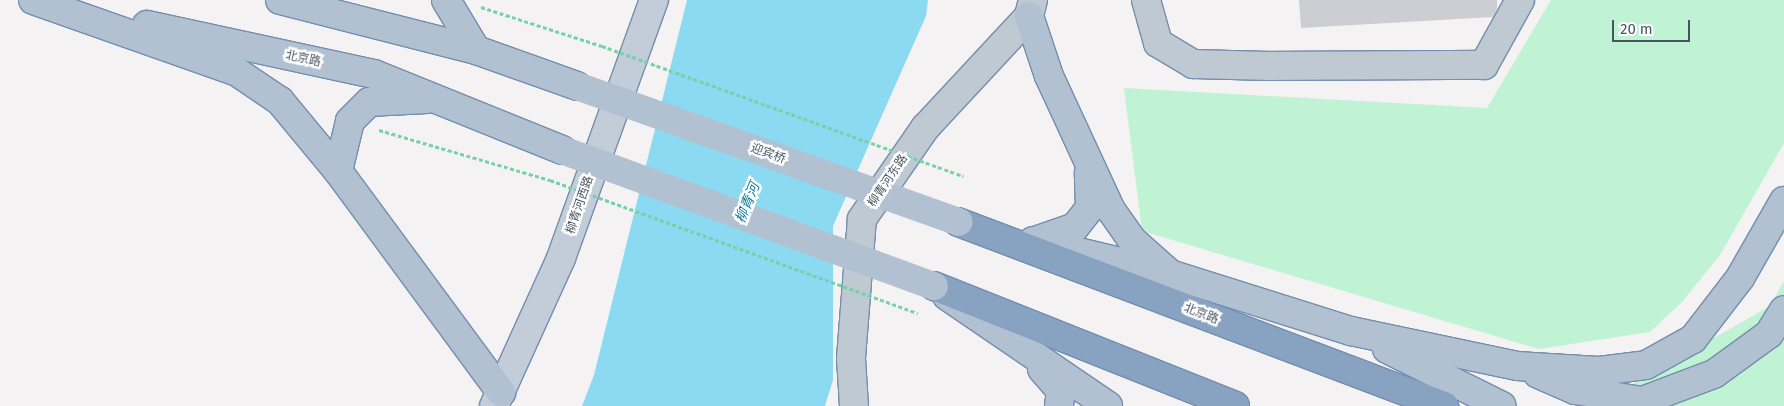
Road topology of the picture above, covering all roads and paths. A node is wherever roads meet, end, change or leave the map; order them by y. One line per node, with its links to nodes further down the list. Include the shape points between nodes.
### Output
1 (33, 0): 10 (main road, 北京路, via 374,74); 13 (main road, via 237,72 280,101)
2 (280, 0): 9 (main road)
3 (446, 0): 9 (main road)
4 (654, 0): 25 (main road, 柳青河西路, via 561,258)
5 (1146, 0): 6 (street, via 1158,43 1193,64 1290,66 1484,65)
6 (1520, 0)
7 (476, 6): 14 (path, bridge, via 602,46)
8 (1031, 8): 12 (main road, via 1049,76); 27 (street, 柳青河东路, via 924,128 862,219 851,358)
9 (476, 50): 16 (main road, 迎宾桥, bridge)
10 (438, 99): 11 (main road, via 369,102); 19 (main road, 北京路, bridge, via 562,150)
11 (350, 121): 13 (main road); 21 (path, bridge, via 550,180)
12 (1089, 167): 17 (main road, via 1090,208 1075,227); 18 (main road, via 1111,210 1134,241)
13 (338, 171): 25 (main road)
14 (963, 176)
15 (1784, 201): 24 (main road, via 1740,278 1692,339 1646,365 1599,370)
16 (958, 222): 17 (main road, 迎宾桥); 30 (highway, 北京路)
17 (1035, 241): 18 (main road, 迎宾桥)
18 (1170, 274): 22 (main road, 迎宾桥)
19 (934, 286): 23 (main road); 29 (highway)
20 (1784, 310): 24 (main road, via 1769,334 1714,374 1642,400 1575,390)
21 (918, 313)
22 (1351, 331): 24 (main road); 31 (main road)
23 (1035, 360): 26 (main road); 28 (main road, via 1061,391)
24 (1517, 366)
25 (498, 399)
26 (1103, 405)
27 (854, 406)
28 (1059, 406)
29 (1235, 406)
30 (1444, 406)
31 (1502, 406)

